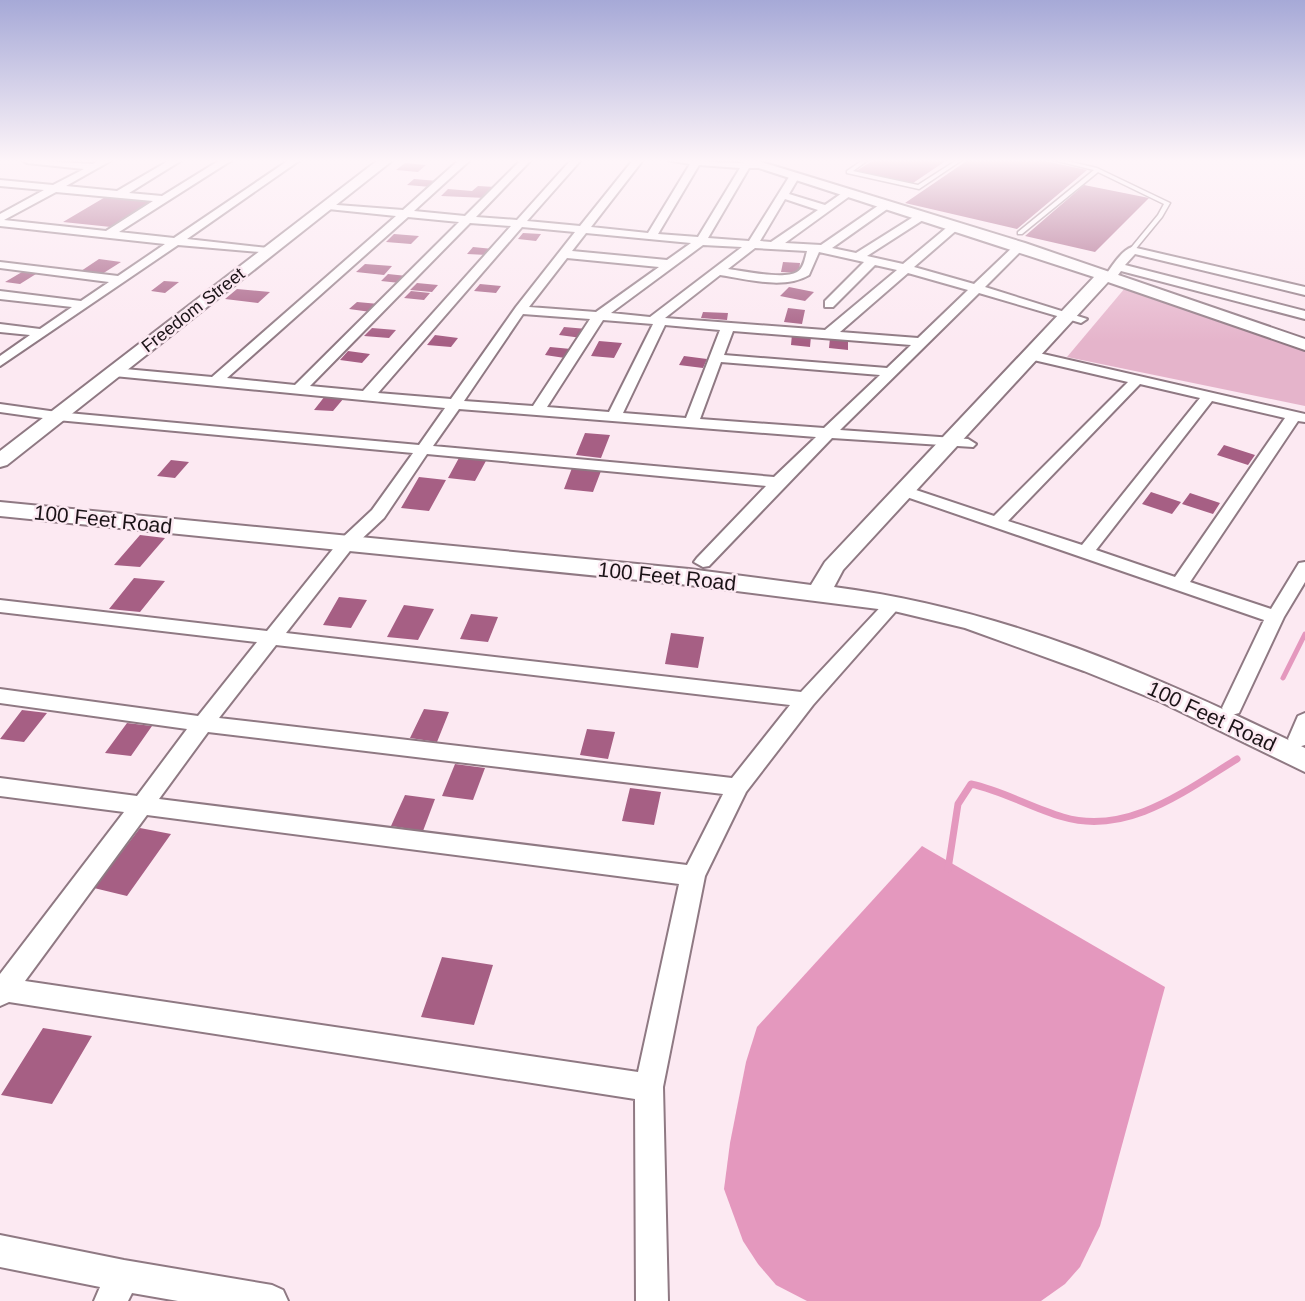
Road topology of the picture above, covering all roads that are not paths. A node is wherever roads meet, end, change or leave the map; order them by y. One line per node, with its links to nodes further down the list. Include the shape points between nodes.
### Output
1 (6, 221): 22 (street)
2 (129, 221): 22 (street)
3 (208, 221): 26 (street)
4 (308, 221): 31 (street, Freedom Street)
5 (396, 221): 63 (street)
6 (468, 221): 64 (street)
7 (486, 221): 19 (street)
8 (521, 221): 19 (street)
9 (590, 221): 21 (street)
10 (660, 221): 23 (street)
11 (713, 221): 25 (street)
12 (768, 221): 27 (street)
13 (810, 221): 28 (street)
14 (862, 221): 29 (street)
15 (915, 221): 33 (street)
16 (938, 221): 20 (street)
17 (1041, 221): 24 (lane)
18 (1156, 221): 30 (lane)
19 (518, 224): 21 (street); 65 (street)
20 (956, 226): 24 (street); 37 (street)
21 (583, 230): 23 (street); 32 (street)
22 (108, 234): 26 (street)
23 (651, 236): 25 (street)
24 (1020, 240): 39 (street); 41 (street)
25 (701, 241): 27 (street); 35 (street)
26 (178, 242): 31 (street); 40 (street)
27 (752, 245): 28 (street); 38 (street)
28 (774, 246): 29 (street)
29 (818, 249): 33 (street); 38 (street, via 798,276)
30 (1132, 250): 39 (street); 42 (street)
31 (268, 251): 60 (street, Freedom Street)
32 (564, 254): 35 (street); 46 (street)
33 (859, 256): 34 (street)
34 (873, 260): 37 (street); 45 (street)
35 (669, 264): 48 (street)
36 (0, 265): 40 (street)
37 (905, 268): 41 (street); 54 (street)
38 (718, 271): 50 (street)
39 (1113, 274): 47 (street); 49 (street); 56 (street)
40 (122, 280): 44 (street)
41 (976, 289): 49 (street); 55 (street)
42 (1305, 291)
43 (0, 295): 44 (street)
44 (85, 304): 53 (street)
45 (828, 304)
46 (520, 310): 48 (street); 67 (street)
47 (1305, 315)
48 (599, 316): 50 (street); 69 (street)
49 (1074, 317): 57 (street)
50 (657, 320): 51 (street); 72 (street)
51 (728, 326): 54 (street); 58 (street)
52 (0, 328): 53 (street)
53 (43, 333): 59 (street)
54 (829, 334): 55 (street)
55 (922, 342): 61 (street)
56 (1305, 345)
57 (1038, 357): 62 (street); 75 (street)
58 (716, 358): 61 (street); 73 (street)
59 (0, 362)
60 (114, 372): 63 (street); 70 (street, Freedom Street)
61 (891, 372): 74 (street)
62 (1137, 380): 66 (street); 82 (street)
63 (215, 382): 64 (street)
64 (299, 390): 65 (street)
65 (367, 396): 67 (street)
66 (1209, 396): 71 (street); 84 (street)
67 (453, 404): 69 (street); 76 (street)
68 (0, 408): 70 (street)
69 (537, 411): 72 (street)
70 (57, 416): 76 (street); 77 (street, Freedom Street)
71 (1299, 416): 87 (street)
72 (614, 417): 73 (street)
73 (691, 424): 74 (street)
74 (827, 434): 75 (street); 78 (street)
75 (958, 444): 80 (street)
76 (422, 449): 78 (street); 83 (street, via 378,514)
77 (0, 461)
78 (778, 482): 85 (street)
79 (0, 492): 83 (street, 100 Feet Road)
80 (912, 494): 82 (street); 88 (street)
81 (0, 509): 83 (street, 100 Feet Road)
82 (996, 523): 84 (street)
83 (356, 536): 85 (street, 100 Feet Road); 88 (street, 100 Feet Road); 92 (street)
84 (1085, 553): 87 (street)
85 (703, 562): 88 (street, 100 Feet Road)
86 (1305, 567): 91 (street)
87 (1178, 585): 91 (street)
88 (832, 586): 89 (street, 100 Feet Road); 95 (street, 100 Feet Road, via 951,599 1106,653)
89 (894, 603): 94 (street); 97 (street, 100 Feet Road, via 971,621)
90 (0, 606): 92 (street)
91 (1275, 617): 95 (street)
92 (272, 638): 94 (street); 96 (street)
93 (0, 696): 96 (street)
94 (806, 700): 99 (street)
95 (1232, 708): 97 (street, 100 Feet Road)
96 (203, 724): 99 (street); 100 (street)
97 (1303, 741)
98 (0, 787): 100 (street)
99 (737, 787): 101 (street)
100 (140, 807): 101 (street); 102 (street)
101 (693, 876): 103 (street)
102 (1, 991): 103 (street)
103 (649, 1087): 107 (street)
104 (0, 1251): 105 (street)
105 (117, 1289): 106 (street)
106 (271, 1301)
107 (652, 1301)

